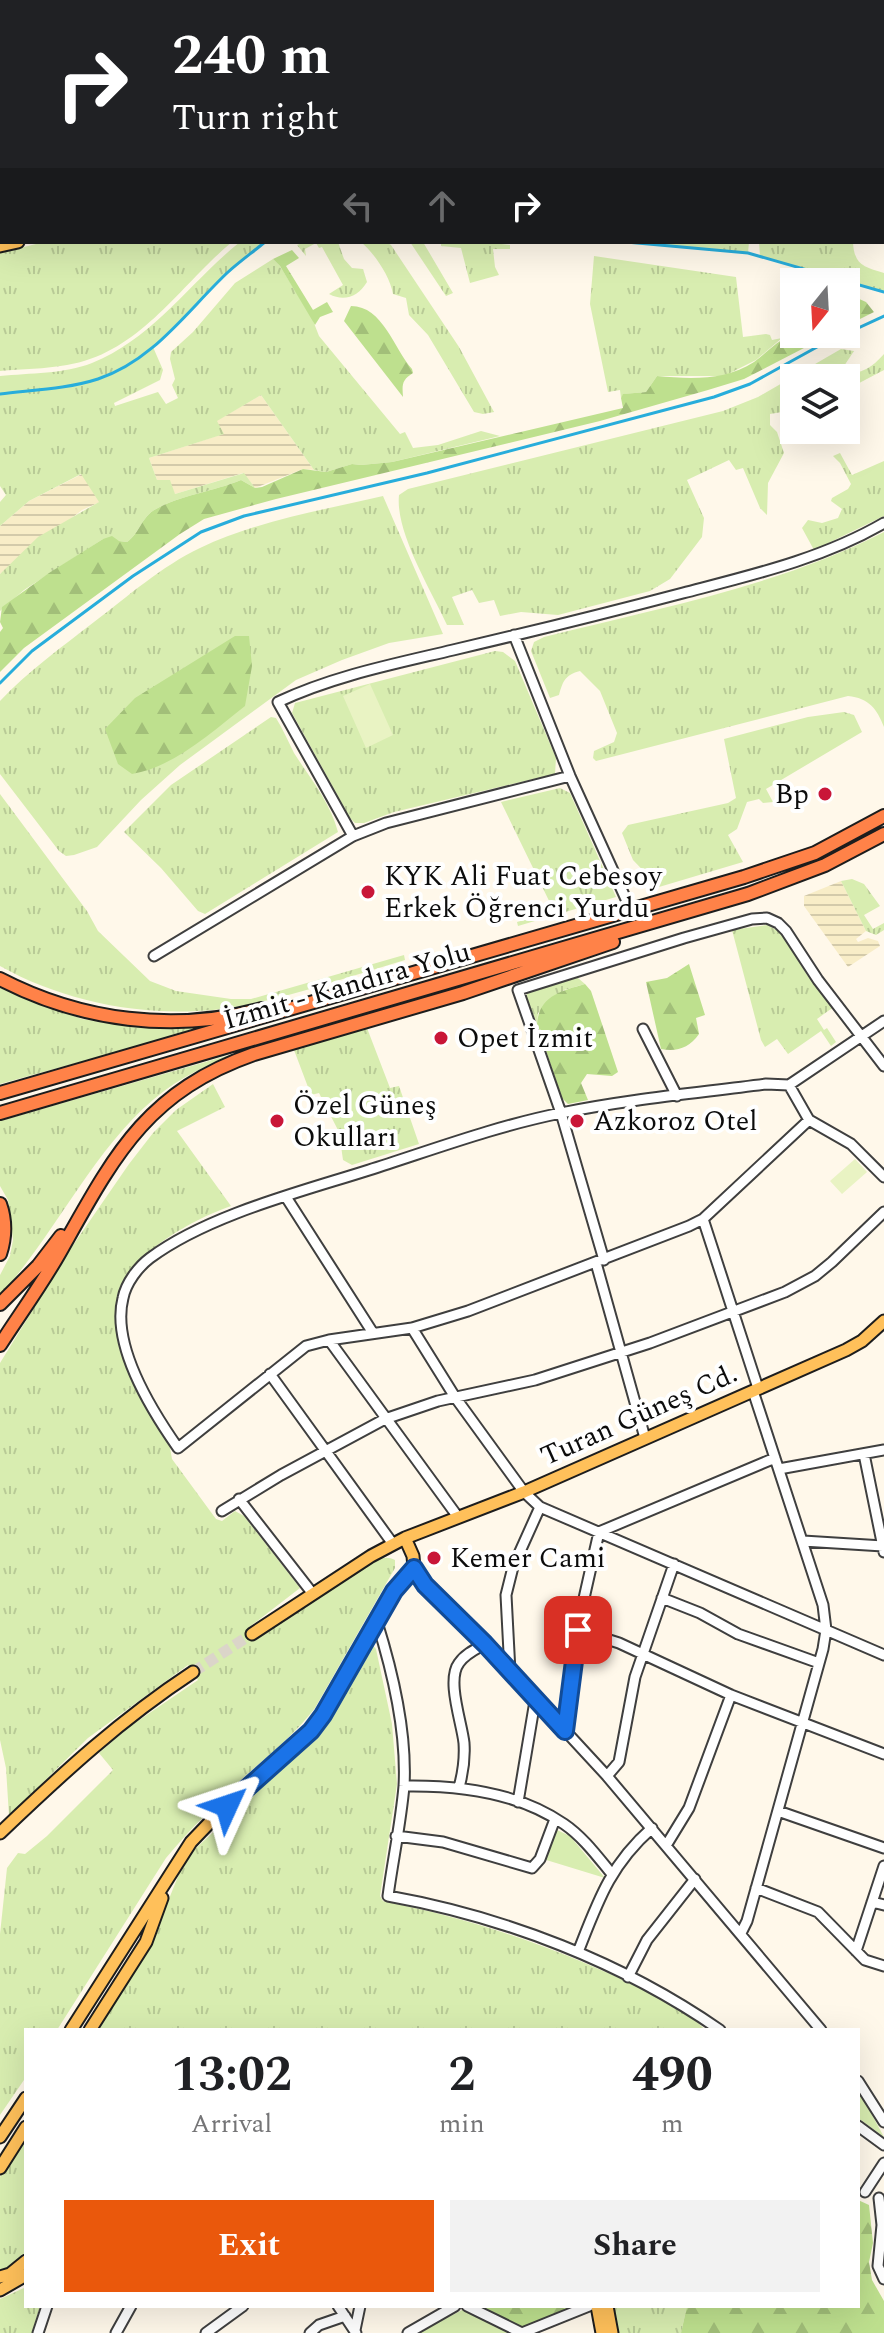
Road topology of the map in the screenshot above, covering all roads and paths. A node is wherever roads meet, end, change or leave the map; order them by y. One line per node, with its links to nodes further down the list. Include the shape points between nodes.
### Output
1 (884, 523): 2 (street, via 781,567)
2 (514, 635): 3 (street); 6 (street, via 343,677 278,702)
3 (570, 776): 6 (street); 8 (street)
4 (884, 816): 8 (highway, İzmit - Kandıra Yolu, via 815,853)
5 (884, 834): 7 (highway, İzmit - Kandıra Yolu, via 825,865)
6 (353, 836): 9 (street)
7 (722, 903): 19 (highway, İzmit - Kandıra Yolu); 25 (highway, via 505,980 228,1063 184,1086 150,1115)
8 (630, 908): 11 (highway, İzmit - Kandıra Yolu)
9 (154, 956)
10 (0, 979): 11 (highway, via 75,1010 167,1022 236,1015)
11 (359, 989): 17 (highway, İzmit - Kandıra Yolu)
12 (884, 1021): 14 (street)
13 (643, 1029): 18 (street)
14 (862, 1036): 15 (street); 16 (street); 20 (street, via 786,931 767,918 752,919 518,990)
15 (884, 1066)
16 (789, 1085): 18 (street); 21 (street)
17 (0, 1093)
18 (677, 1096): 20 (street)
19 (0, 1113)
20 (561, 1113): 23 (street); 29 (street)
21 (809, 1120): 22 (street, via 851,1144); 27 (street)
22 (882, 1171)
23 (286, 1197): 34 (street); 38 (street, via 170,1245 147,1260 123,1298 130,1359 154,1414 178,1448)
24 (0, 1204): 28 (highway, via 5,1220)
25 (83, 1208): 30 (highway); 36 (highway)
26 (884, 1212): 31 (street, via 815,1276)
27 (703, 1219): 29 (street); 31 (street)
28 (0, 1254)
29 (600, 1262): 33 (street); 37 (street)
30 (0, 1304)
31 (733, 1310): 37 (street); 39 (street)
32 (883, 1326): 39 (main road, Turan Güneş Cd., via 846,1350)
33 (412, 1328): 34 (street); 40 (street)
34 (373, 1333): 35 (street)
35 (329, 1340): 38 (street, via 306,1346); 41 (street)
36 (0, 1345)
37 (619, 1352): 40 (street, via 535,1380); 42 (street)
38 (270, 1374): 44 (street)
39 (756, 1390): 42 (main road, Turan Güneş Cd.); 46 (street)
40 (455, 1397): 41 (street); 47 (street)
41 (385, 1419): 44 (street); 51 (street)
42 (645, 1438): 47 (main road, Turan Güneş Cd.)
43 (884, 1450): 45 (street)
44 (324, 1452): 48 (street); 55 (street)
45 (864, 1454): 46 (street); 56 (street)
46 (777, 1464): 52 (street); 54 (street)
47 (524, 1492): 49 (street); 51 (main road, Turan Güneş Cd.)
48 (239, 1499): 50 (street); 59 (street)
49 (540, 1507): 52 (street); 70 (street, via 506,1595)
50 (222, 1511)
51 (458, 1517): 53 (main road, Turan Güneş Cd.)
52 (599, 1532): 57 (street); 62 (street)
53 (405, 1538): 55 (main road, Turan Güneş Cd.); 58 (main road)
54 (803, 1541): 56 (street); 63 (street)
55 (393, 1544): 59 (main road, Turan Güneş Cd.)
56 (883, 1549)
57 (674, 1564): 60 (street); 63 (street)
58 (414, 1568): 61 (main road); 65 (street)
59 (313, 1594): 64 (main road, Turan Güneş Cd.)
60 (662, 1598): 66 (street); 68 (street, via 738,1634)
61 (377, 1622): 77 (street, via 395,1695); 89 (main road, via 311,1731 207,1824)
62 (578, 1630): 66 (street); 74 (street)
63 (826, 1630): 67 (street); 68 (street)
64 (252, 1634)
65 (485, 1644): 70 (street); 78 (street, via 467,1655 455,1672 464,1751)
66 (642, 1653): 71 (street); 76 (street, via 619,1762)
67 (884, 1655)
68 (819, 1663): 73 (street)
69 (193, 1672): 83 (main road, via 101,1739)
70 (510, 1672): 72 (street)
71 (731, 1695): 73 (street); 85 (street, via 689,1808)
72 (535, 1701): 74 (street); 79 (street)
73 (803, 1723): 75 (street); 80 (street)
74 (565, 1731): 76 (street)
75 (884, 1754)
76 (607, 1776): 82 (street)
77 (404, 1786): 78 (street); 84 (street)
78 (459, 1787): 79 (street)
79 (518, 1802): 81 (street)
80 (778, 1811): 86 (street); 91 (street)
81 (555, 1819): 84 (street, via 532,1868 443,1842); 88 (street, via 578,1835)
82 (652, 1828): 85 (street); 88 (street)
83 (0, 1833)
84 (396, 1836): 96 (street, via 388,1896 467,1914)
85 (667, 1844): 90 (street)
86 (884, 1848)
87 (884, 1866): 92 (street)
88 (611, 1873): 96 (street)
89 (170, 1875): 99 (main road); 100 (main road, via 146,1942)
90 (695, 1879): 94 (street); 98 (street, via 647,1940)
91 (756, 1888): 94 (street); 95 (street, via 812,1908)
92 (872, 1902): 93 (street); 95 (street)
93 (884, 1905)
94 (741, 1933): 102 (street)
95 (856, 1951): 97 (street)
96 (578, 1952): 98 (street)
97 (884, 1966)
98 (628, 1977): 101 (street, via 682,2004)
99 (72, 2028)
100 (91, 2028)
101 (715, 2028)
102 (819, 2028)
103 (860, 2084): 105 (street)
104 (24, 2101): 108 (main road)
105 (884, 2122)
106 (860, 2127): 109 (street)
107 (24, 2130): 111 (main road)
108 (0, 2137)
109 (884, 2145)
110 (884, 2163): 112 (street)
111 (0, 2168)
112 (862, 2191): 113 (street)
113 (882, 2200): 117 (street, via 878,2266)
114 (24, 2263): 116 (main road)
115 (24, 2276): 118 (main road)
116 (0, 2277)
117 (884, 2279)
118 (0, 2290)
119 (46, 2308): 131 (street)
120 (130, 2308): 132 (street)
121 (240, 2308): 133 (street)
122 (339, 2308): 129 (street)
123 (360, 2308): 130 (street)
124 (452, 2308): 135 (street)
125 (471, 2308): 136 (street)
126 (584, 2308): 136 (street)
127 (597, 2308): 137 (main road)
128 (607, 2308): 138 (main road)
129 (345, 2316): 130 (street); 134 (street)
130 (355, 2332)
131 (38, 2333)
132 (116, 2333)
133 (206, 2333)
134 (310, 2333)
135 (408, 2333)
136 (522, 2333)
137 (602, 2333)
138 (612, 2333)

